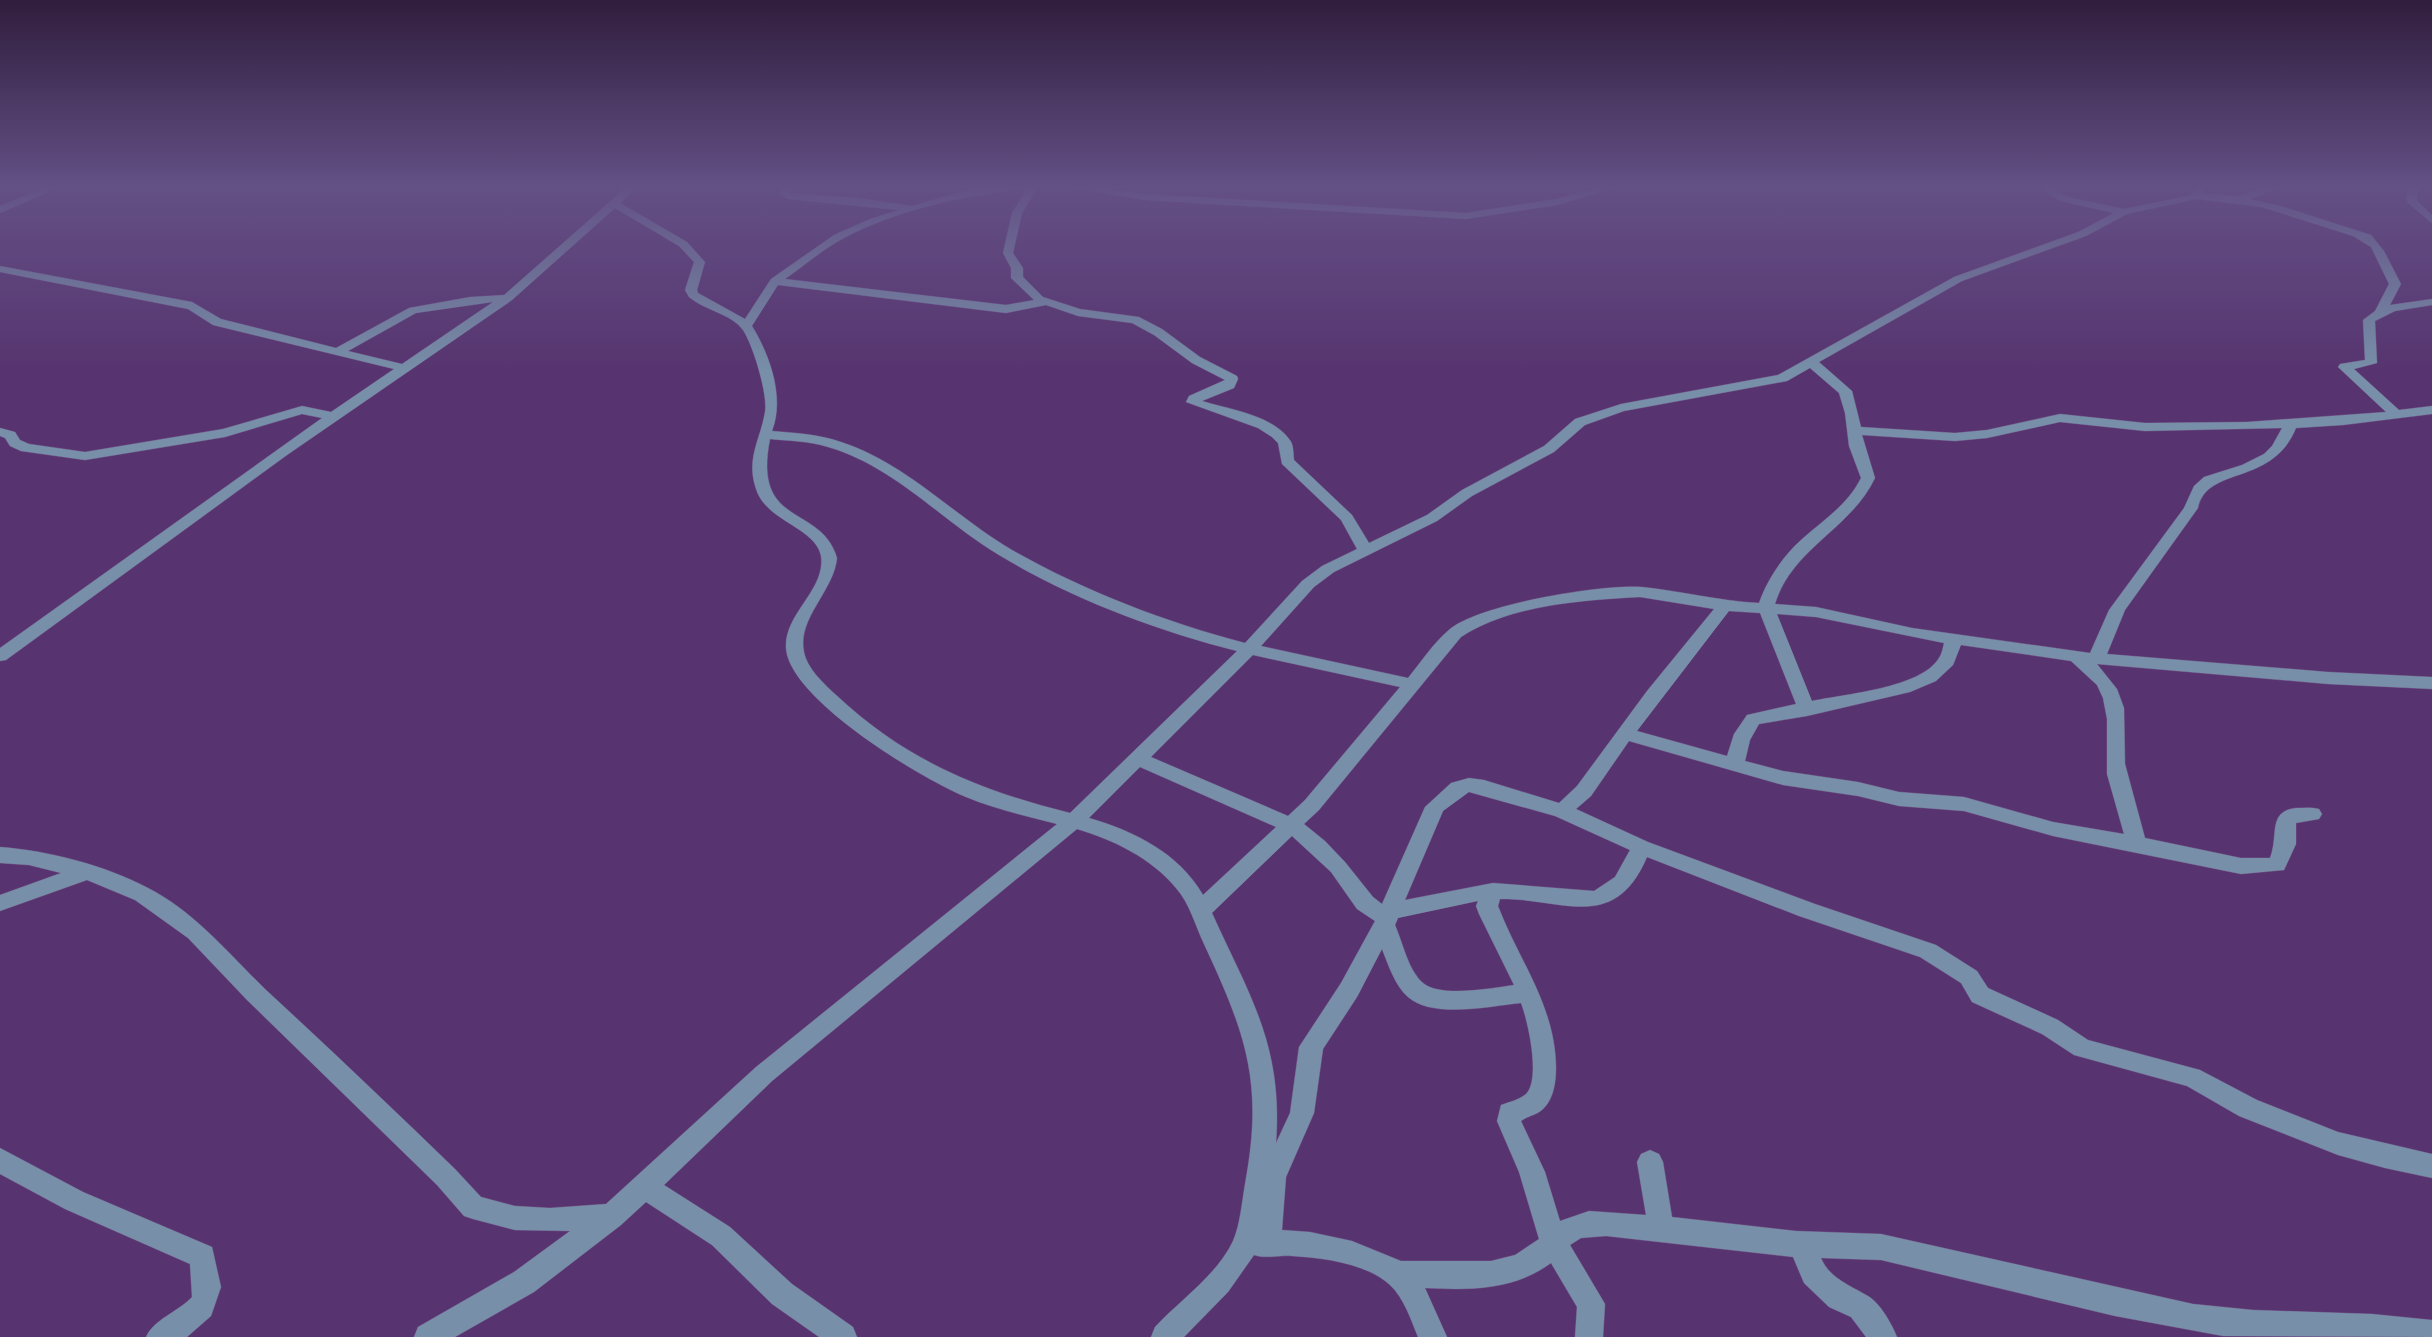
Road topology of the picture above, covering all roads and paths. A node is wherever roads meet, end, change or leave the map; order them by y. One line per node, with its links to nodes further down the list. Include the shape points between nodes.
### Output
1 (567, 247): 9 (street)
2 (686, 247): 13 (street, via 700,262 693,295)
3 (823, 247): 8 (street)
4 (1009, 247): 10 (street, via 1017,278)
5 (2045, 247): 15 (street, via 1958,279)
6 (2375, 247): 12 (street, via 2395,284)
7 (0, 269): 14 (street, via 192,306 217,322)
8 (775, 281): 10 (street, via 1006,309); 13 (street)
9 (508, 298): 14 (street, via 413,310); 16 (street)
10 (1045, 302): 24 (street, via 1135,320 1232,379 1229,385 1193,402 1277,434 1284,442 1287,461 1347,518)
11 (2432, 302): 12 (street)
12 (2381, 311): 18 (street, via 2369,320 2371,363 2344,369)
13 (747, 327): 23 (street, via 771,396)
14 (335, 353): 16 (street)
15 (1812, 363): 21 (street, via 1845,391); 24 (street, via 1782,378 1620,408 1589,419 1549,449 1488,481 1432,519)
16 (404, 368): 19 (street)
17 (2432, 410): 18 (street)
18 (2397, 415): 20 (street)
19 (334, 417): 22 (street, via 302,410 225,433 85,456 26,448); 29 (street)
20 (2290, 425): 21 (street, via 2145,427 2068,418 1971,436); 31 (street, via 2286,439 2270,458 2201,486 2191,508 2117,610)
21 (1856, 431): 26 (street, via 1856,446 1868,478 1864,488 1797,554 1773,585)
22 (0, 432)
23 (764, 434): 28 (street, via 846,448 897,477 993,545 1036,568 1177,630); 40 (street, via 761,473 769,502 819,538 829,556 828,572 797,629 794,653 802,667 872,734 944,780 997,801)
24 (1365, 549): 28 (street, via 1308,584)
25 (1725, 606): 26 (street); 33 (street, via 1671,595 1612,592 1501,612 1455,633); 35 (street)
26 (1766, 607): 27 (street); 34 (street)
27 (1954, 639): 30 (street); 34 (street, via 1947,661 1930,677 1905,688)
28 (1249, 649): 33 (street); 36 (street)
29 (0, 656)
30 (2074, 656): 31 (street); 42 (street, via 2103,677 2109,688 2117,730 2118,784)
31 (2096, 659): 32 (street)
32 (2432, 683)
33 (1411, 684): 41 (street)
34 (1807, 710): 37 (street, via 1752,719)
35 (1625, 734): 37 (street); 38 (street, via 1584,791)
36 (1136, 758): 40 (street); 41 (street)
37 (1735, 764): 42 (street, via 1783,778 1899,799 1964,804 2053,829)
38 (1562, 811): 43 (street); 49 (street, via 1484,787 1458,788 1435,807)
39 (2312, 814): 42 (street, via 2286,819 2284,854 2277,865 2207,860)
40 (1075, 820): 48 (street, via 1143,849 1185,884); 54 (street, via 764,1074)
41 (1292, 826): 48 (street); 49 (street, via 1338,867 1365,903)
42 (2137, 844)
43 (1641, 847): 46 (street, via 1626,878 1606,896 1594,900); 53 (street, via 1928,951 1969,977 1980,995 2050,1027 2082,1048 2208,1083 2244,1107 2370,1154)
44 (0, 855): 45 (street, via 29,857)
45 (87, 872): 47 (street); 55 (street, via 142,894 196,932 473,1207 515,1218)
46 (1493, 891): 49 (street, via 1472,892); 50 (street, via 1490,914)
47 (0, 903)
48 (1200, 911): 58 (street, via 1256,1040 1264,1089)
49 (1387, 918): 50 (street, via 1414,988 1424,998); 58 (street, via 1349,990 1311,1047 1303,1113 1273,1177)
50 (1529, 993): 57 (street, via 1542,1032 1543,1081 1538,1097 1510,1113 1509,1121 1532,1172)
51 (0, 1160): 62 (street, via 81,1205 202,1256 208,1297 188,1320)
52 (1650, 1162): 56 (street)
53 (2432, 1166)
54 (645, 1187): 55 (street); 64 (street, via 721,1236 782,1294)
55 (612, 1216): 63 (street, via 524,1282)
56 (1661, 1229): 57 (street, via 1587,1223 1563,1232); 59 (street)
57 (1553, 1242): 60 (street, via 1540,1257 1496,1274); 67 (street, via 1591,1304)
58 (1256, 1244): 60 (street, via 1305,1242 1374,1262); 65 (street)
59 (1802, 1245): 61 (street, via 1877,1247 1991,1270 2090,1299 2196,1318 2260,1326); 68 (street, via 1814,1273 1839,1297 1861,1307)
60 (1398, 1274): 66 (street)
61 (2432, 1334)
62 (160, 1337)
63 (428, 1337)
64 (843, 1337)
65 (1165, 1337)
66 (1433, 1337)
67 (1588, 1337)
68 (1882, 1337)

